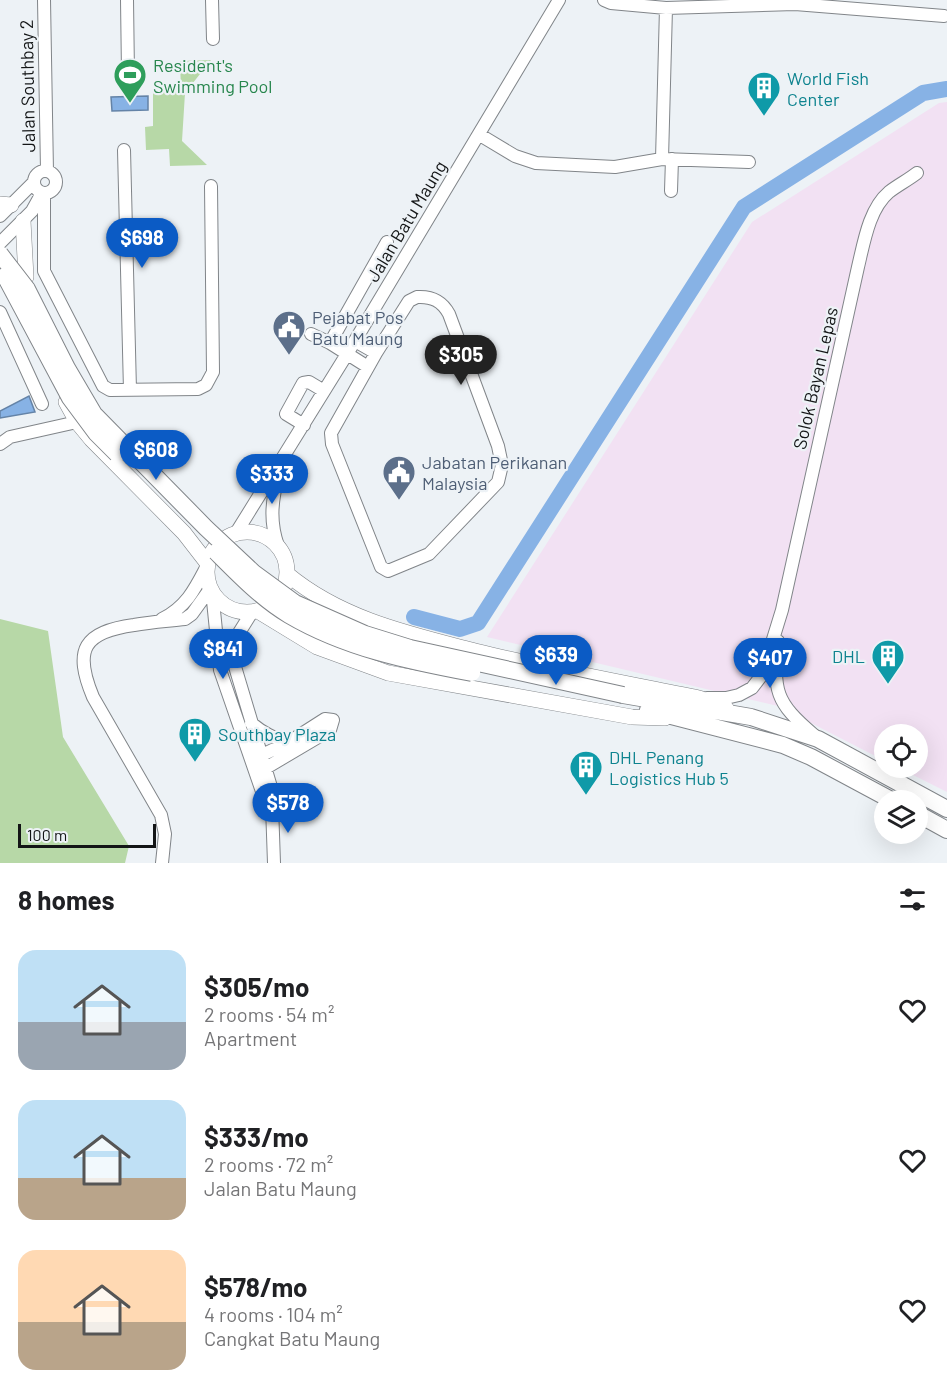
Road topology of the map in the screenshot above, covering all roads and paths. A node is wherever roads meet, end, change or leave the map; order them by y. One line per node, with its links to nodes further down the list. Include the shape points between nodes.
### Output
1 (44, 0): 14 (street, Jalan Southbay 2)
2 (127, 0): 9 (street)
3 (212, 0): 8 (street)
4 (559, 0): 10 (street, Jalan Batu Maung)
5 (604, 0): 6 (street)
6 (666, 9): 7 (street, via 795,4); 12 (street)
7 (944, 16)
8 (213, 39)
9 (128, 73)
10 (480, 135): 12 (street, via 515,156 536,163 615,167); 30 (street, Jalan Batu Maung)
11 (124, 150): 35 (street)
12 (667, 159): 13 (street); 18 (street)
13 (749, 162)
14 (47, 171): 16 (street, Jalan Southbay 2, via 36,175); 19 (street, Jalan Southbay 2, via 55,176 56,185 53,191)
15 (917, 173): 48 (street, Solok Bayan Lepas, via 889,193 870,224)
16 (34, 182): 19 (street); 20 (street, Jalan Southbay 2)
17 (211, 186): 35 (street, Jalan Southbay 2, via 211,377 202,388)
18 (671, 191)
19 (43, 193): 21 (street, Jalan Southbay 2); 35 (street, Jalan Southbay 2, via 44,271 99,382 110,390)
20 (4, 208)
21 (23, 221): 23 (street, Jalan Southbay 2); 26 (main road)
22 (387, 242): 31 (street)
23 (0, 244): 26 (main road)
24 (0, 254): 46 (highway, bridge, via 27,289 94,414)
25 (0, 267): 46 (highway, bridge, via 70,398 96,433)
26 (26, 277): 42 (main road, via 92,401 111,427)
27 (0, 284): 38 (main road)
28 (0, 312): 37 (street)
29 (311, 334): 31 (street)
30 (355, 341): 32 (street); 33 (street, Jalan Batu Maung)
31 (330, 343): 33 (street)
32 (376, 353): 34 (street); 34 (street, via 409,301 430,297 442,304 460,339 502,465 498,482 429,554 387,571 381,567 331,439 333,428)
33 (347, 354): 34 (street); 36 (street, Jalan Batu Maung)
34 (368, 367)
35 (130, 390)
36 (324, 391): 39 (street, Jalan Batu Maung); 39 (street, via 309,382 303,383 286,414)
37 (42, 404)
38 (77, 422): 40 (street, via 10,437); 44 (main road)
39 (304, 425): 41 (street, Jalan Batu Maung)
40 (0, 444)
41 (283, 460): 42 (street, Jalan Batu Maung); 43 (street, Jalan Batu Maung, via 272,511)
42 (232, 535): 43 (main road, via 248,531); 44 (main road, via 218,544)
43 (278, 546): 45 (main road)
44 (208, 564): 47 (main road); 50 (street, via 182,607)
45 (287, 574): 49 (main road, via 275,601); 51 (main road, via 308,592)
46 (250, 577): 54 (highway, bridge, via 365,634)
47 (211, 590): 49 (main road, via 227,608); 50 (street, via 185,619); 60 (street, via 220,670)
48 (782, 610): 53 (street, Solok Bayan Lepas, via 762,675 752,688 726,698); 58 (street, Solok Bayan Lepas, via 775,677 778,694 792,716)
49 (255, 612): 52 (main road, via 317,647); 57 (street, via 237,636 233,660)
50 (155, 622): 66 (street, via 99,633 84,652 83,665 93,697 161,815 165,834)
51 (372, 622): 52 (main road, via 355,625 347,636 350,651); 53 (main road, via 503,657)
52 (367, 666): 56 (main road, via 597,712)
53 (699, 698): 55 (main road)
54 (622, 699): 55 (highway); 56 (highway)
55 (751, 717): 58 (highway)
56 (682, 718): 62 (highway, via 783,746)
57 (250, 722): 59 (street, via 268,735); 60 (street)
58 (818, 739): 63 (highway)
59 (289, 742): 60 (street); 61 (street, via 325,719 333,720 330,730)
60 (256, 759): 61 (street)
61 (261, 771): 67 (street, via 266,803 272,806)
62 (874, 791)
63 (947, 809)
64 (928, 820): 65 (highway)
65 (947, 830)
66 (162, 863)
67 (274, 863)

